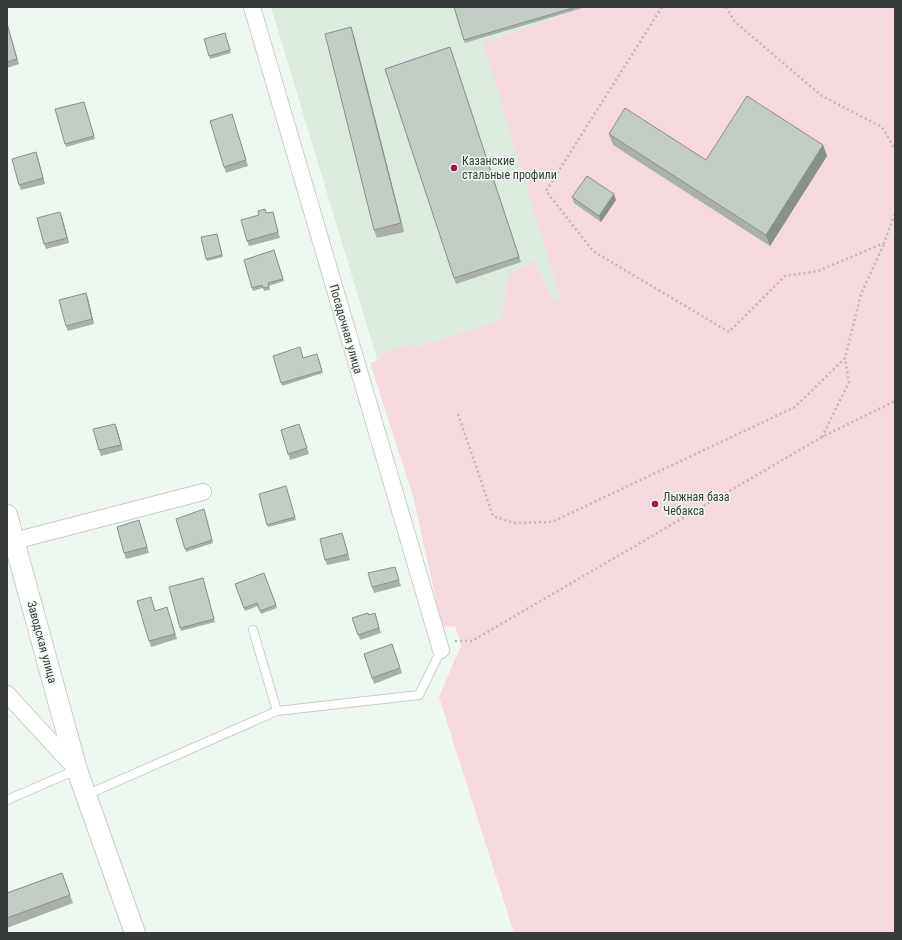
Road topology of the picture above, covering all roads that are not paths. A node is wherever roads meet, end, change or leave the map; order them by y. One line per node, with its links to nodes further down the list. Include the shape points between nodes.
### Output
1 (252, 7): 6 (street, Посадочная улица)
2 (203, 492): 4 (street)
3 (7, 514): 4 (street, Заводская улица)
4 (14, 541): 9 (street, Заводская улица)
5 (253, 630): 8 (lane)
6 (440, 645): 8 (lane, via 419,695)
7 (7, 694): 9 (street)
8 (277, 711): 10 (lane)
9 (77, 770): 10 (street, Заводская улица); 11 (lane)
10 (86, 795): 12 (street, Заводская улица)
11 (7, 800)
12 (135, 933)

